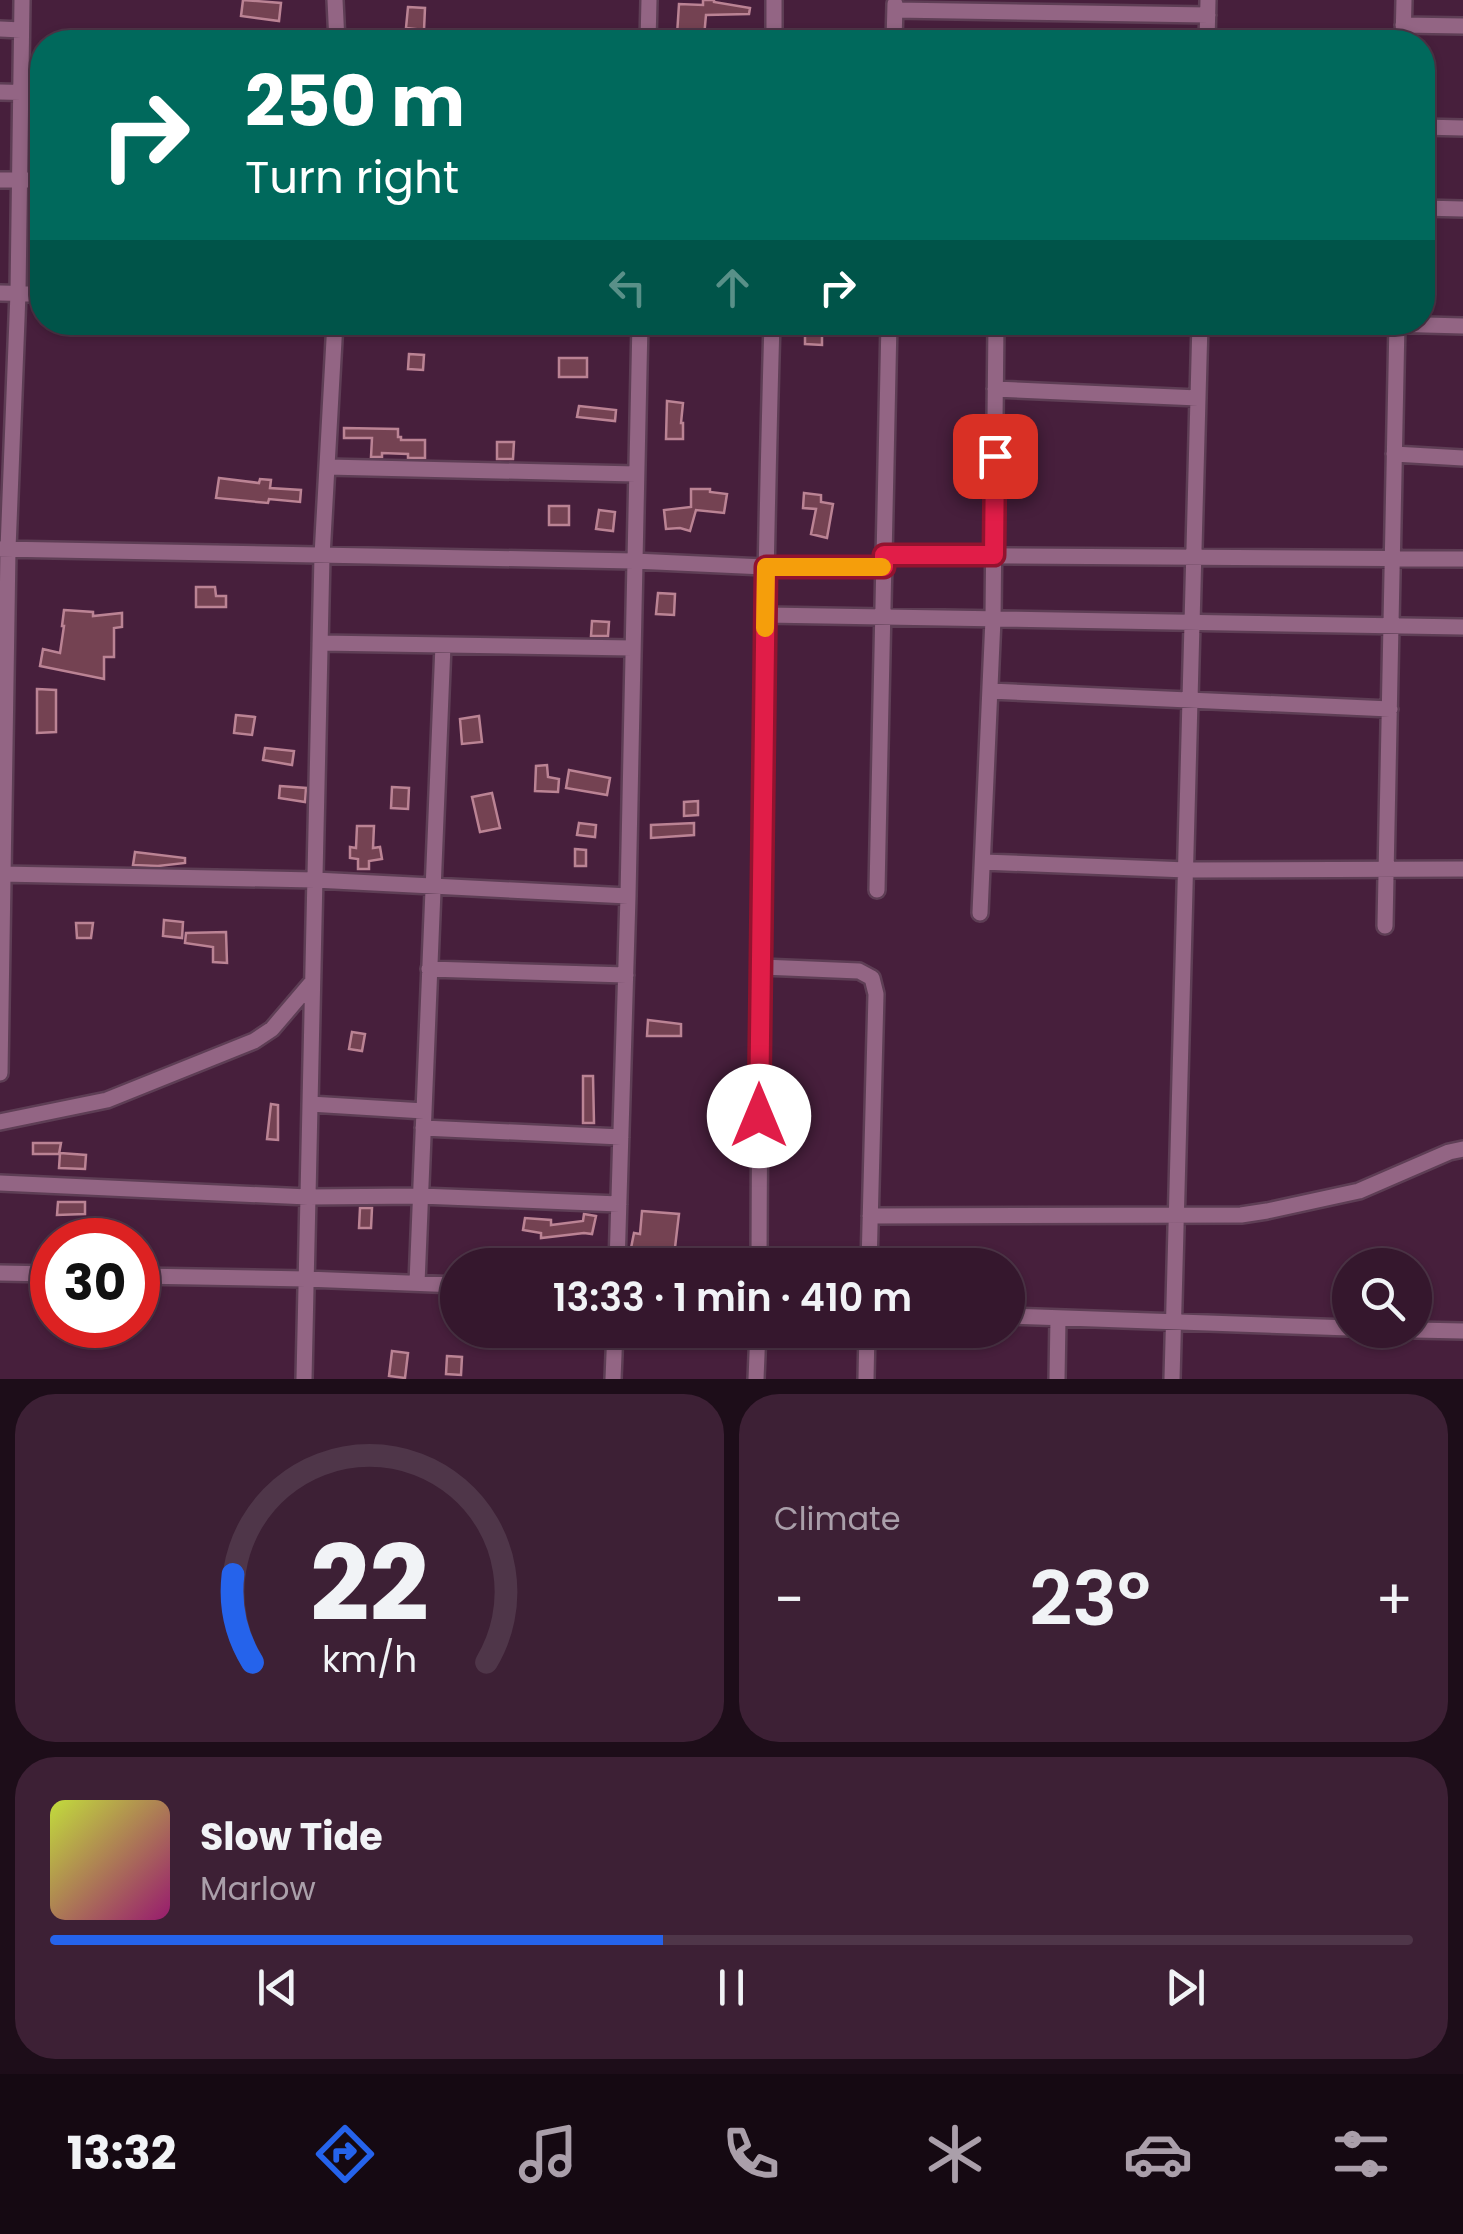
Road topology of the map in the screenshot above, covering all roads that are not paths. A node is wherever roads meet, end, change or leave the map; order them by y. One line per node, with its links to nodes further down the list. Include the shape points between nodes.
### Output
1 (22, 0): 11 (street)
2 (336, 0): 12 (street)
3 (649, 0): 13 (street)
4 (774, 0): 14 (street)
5 (1404, 0): 8 (street)
6 (895, 5): 7 (street); 15 (street)
7 (1208, 8)
8 (1403, 25): 9 (street); 16 (street)
9 (1463, 26)
10 (0, 29): 11 (street)
11 (21, 30): 18 (street)
12 (337, 30)
13 (648, 30)
14 (774, 30)
15 (894, 30)
16 (1403, 30)
17 (0, 92): 18 (street)
18 (20, 92): 19 (street); 23 (street)
19 (30, 92)
20 (1435, 127): 21 (street)
21 (1463, 128)
22 (0, 180): 23 (street)
23 (20, 180): 24 (street); 28 (street)
24 (30, 180)
25 (1435, 208): 26 (street)
26 (1463, 209)
27 (0, 292): 28 (street)
28 (18, 293): 29 (street); 45 (street)
29 (30, 294)
30 (1435, 325): 31 (street)
31 (1463, 326)
32 (334, 335): 43 (street)
33 (640, 335): 44 (street)
34 (772, 335): 53 (street)
35 (889, 335): 52 (street)
36 (996, 335): 39 (street)
37 (1200, 335): 40 (street)
38 (1397, 335): 41 (street)
39 (995, 389): 40 (street); 46 (street)
40 (1198, 398): 48 (street)
41 (1394, 454): 42 (street); 49 (street)
42 (1463, 458)
43 (327, 467): 44 (street); 47 (street)
44 (636, 474): 51 (street)
45 (4, 549): 47 (street); 66 (street)
46 (994, 555): 48 (street); 52 (street); 56 (street)
47 (322, 556): 51 (street); 60 (street)
48 (1194, 556): 49 (street); 57 (street)
49 (1392, 558): 50 (street); 58 (street)
50 (1463, 559)
51 (634, 561): 53 (street); 62 (street)
52 (884, 561): 53 (street); 55 (street)
53 (766, 567): 54 (street)
54 (766, 616): 55 (street); 78 (street)
55 (883, 617): 56 (street); 74 (street)
56 (993, 619): 57 (street); 63 (street)
57 (1193, 622): 58 (street); 64 (street)
58 (1391, 626): 59 (street); 65 (street)
59 (1463, 628)
60 (320, 643): 61 (street); 72 (street)
61 (443, 645): 62 (street); 73 (street)
62 (632, 648): 75 (street)
63 (990, 691): 64 (street); 67 (street)
64 (1189, 701): 65 (street); 69 (street)
65 (1390, 709): 70 (street)
66 (3, 722): 71 (street)
67 (983, 862): 69 (street); 76 (street)
68 (1463, 869): 70 (street)
69 (1187, 870): 70 (street); 94 (street)
70 (1386, 870): 77 (street)
71 (2, 874): 72 (street); 82 (street)
72 (315, 880): 73 (street); 81 (street)
73 (432, 886): 75 (street); 79 (street)
74 (877, 890)
75 (628, 896): 80 (street)
76 (980, 912)
77 (1385, 926)
78 (760, 966): 93 (street, via 858,971 872,978); 96 (street)
79 (430, 969): 80 (street); 84 (street)
80 (626, 975): 87 (street)
81 (312, 982): 83 (street); 85 (street, via 254,1041 107,1100)
82 (0, 1073)
83 (310, 1104): 84 (street); 91 (street)
84 (424, 1110): 86 (street)
85 (0, 1122)
86 (423, 1128): 87 (street); 90 (street)
87 (620, 1138): 92 (street)
88 (1463, 1148): 94 (street, via 1330,1198 1241,1214)
89 (0, 1184): 91 (street)
90 (420, 1196): 91 (street); 92 (street); 102 (street)
91 (308, 1197): 101 (street)
92 (618, 1204): 95 (street)
93 (870, 1216): 94 (street); 97 (street)
94 (1176, 1216): 106 (street)
95 (617, 1248)
96 (758, 1248)
97 (869, 1248)
98 (0, 1273): 99 (street)
99 (30, 1274)
100 (160, 1276): 101 (street)
101 (306, 1279): 102 (street); 113 (street)
102 (417, 1284): 103 (street)
103 (440, 1285)
104 (1025, 1317): 105 (street)
105 (1058, 1318): 106 (street); 117 (street)
106 (1174, 1322): 107 (street); 118 (street)
107 (1332, 1327)
108 (1432, 1330): 109 (street)
109 (1463, 1331)
110 (614, 1348): 114 (street)
111 (757, 1348): 115 (street)
112 (867, 1348): 116 (street)
113 (304, 1379)
114 (613, 1379)
115 (756, 1379)
116 (866, 1379)
117 (1057, 1379)
118 (1172, 1379)

